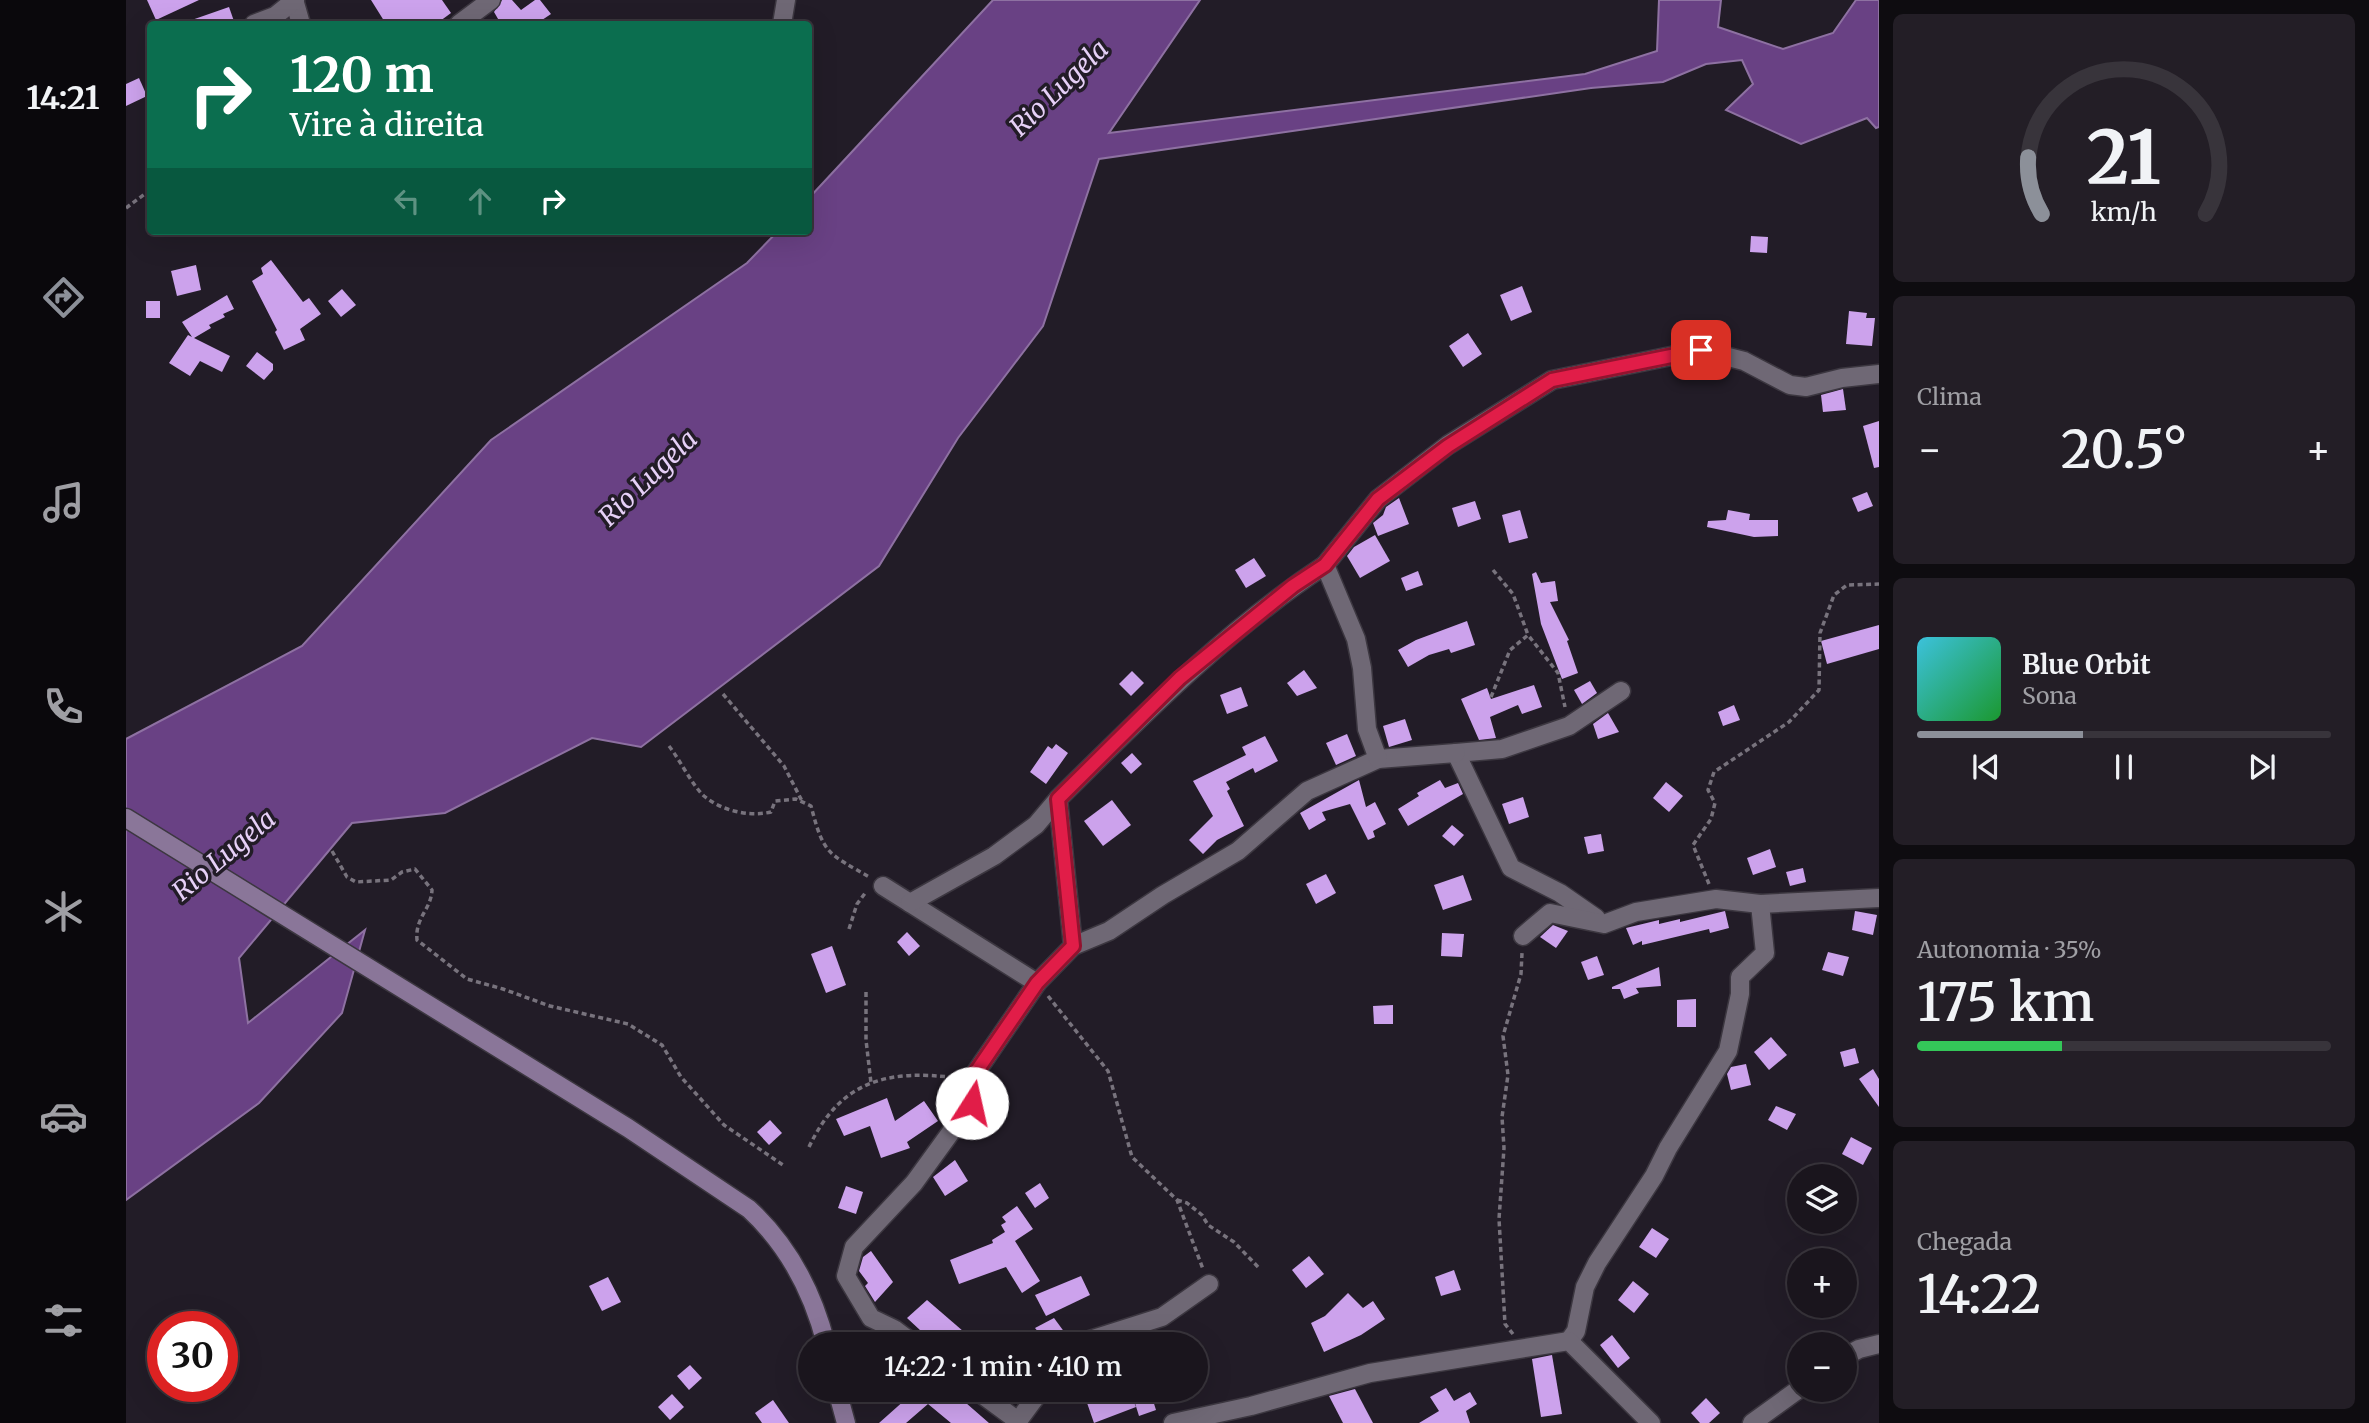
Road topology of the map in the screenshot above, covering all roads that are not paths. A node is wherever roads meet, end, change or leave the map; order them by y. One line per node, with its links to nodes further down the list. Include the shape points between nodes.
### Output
1 (491, 0): 6 (street)
2 (786, 0): 7 (street)
3 (295, 1): 4 (street); 5 (street)
4 (262, 21)
5 (299, 21)
6 (463, 21)
7 (782, 21)
8 (1879, 374): 9 (street, via 1790,386 1744,361 1701,350 1552,380 1448,446 1378,499)
9 (1325, 565): 12 (street, via 1356,639 1367,729); 13 (street, via 1180,678)
10 (1621, 691): 11 (street, via 1569,726 1502,749)
11 (1456, 753): 12 (street); 19 (street, via 1511,867)
12 (1378, 759): 21 (street, via 1307,791 1238,851 1110,931)
13 (1058, 799): 17 (street, via 1036,825 993,856); 21 (street)
14 (126, 818): 24 (main road, via 628,1128 749,1209 794,1263)
15 (883, 886): 17 (street)
16 (1879, 898): 18 (street)
17 (910, 903): 22 (street)
18 (1760, 904): 19 (street, via 1716,899 1636,912); 27 (street, via 1765,953 1740,977 1728,1051 1597,1263)
19 (1604, 924): 20 (street, via 1550,913)
20 (1523, 936)
21 (1073, 946): 22 (street)
22 (1037, 983): 25 (street, via 974,1075 972,1103 914,1183 854,1247 846,1276 871,1318)
23 (1209, 1284): 26 (street, via 1163,1317)
24 (823, 1332)
25 (898, 1332)
26 (1115, 1332)
27 (1569, 1341): 36 (street, via 1370,1373); 37 (street)
28 (1879, 1344): 29 (street)
29 (1857, 1350)
30 (1787, 1398): 38 (street)
31 (840, 1402): 35 (main road)
32 (992, 1402): 34 (street)
33 (1033, 1402): 34 (street)
34 (1020, 1422)
35 (846, 1423)
36 (1173, 1423)
37 (1651, 1423)
38 (1752, 1423)

